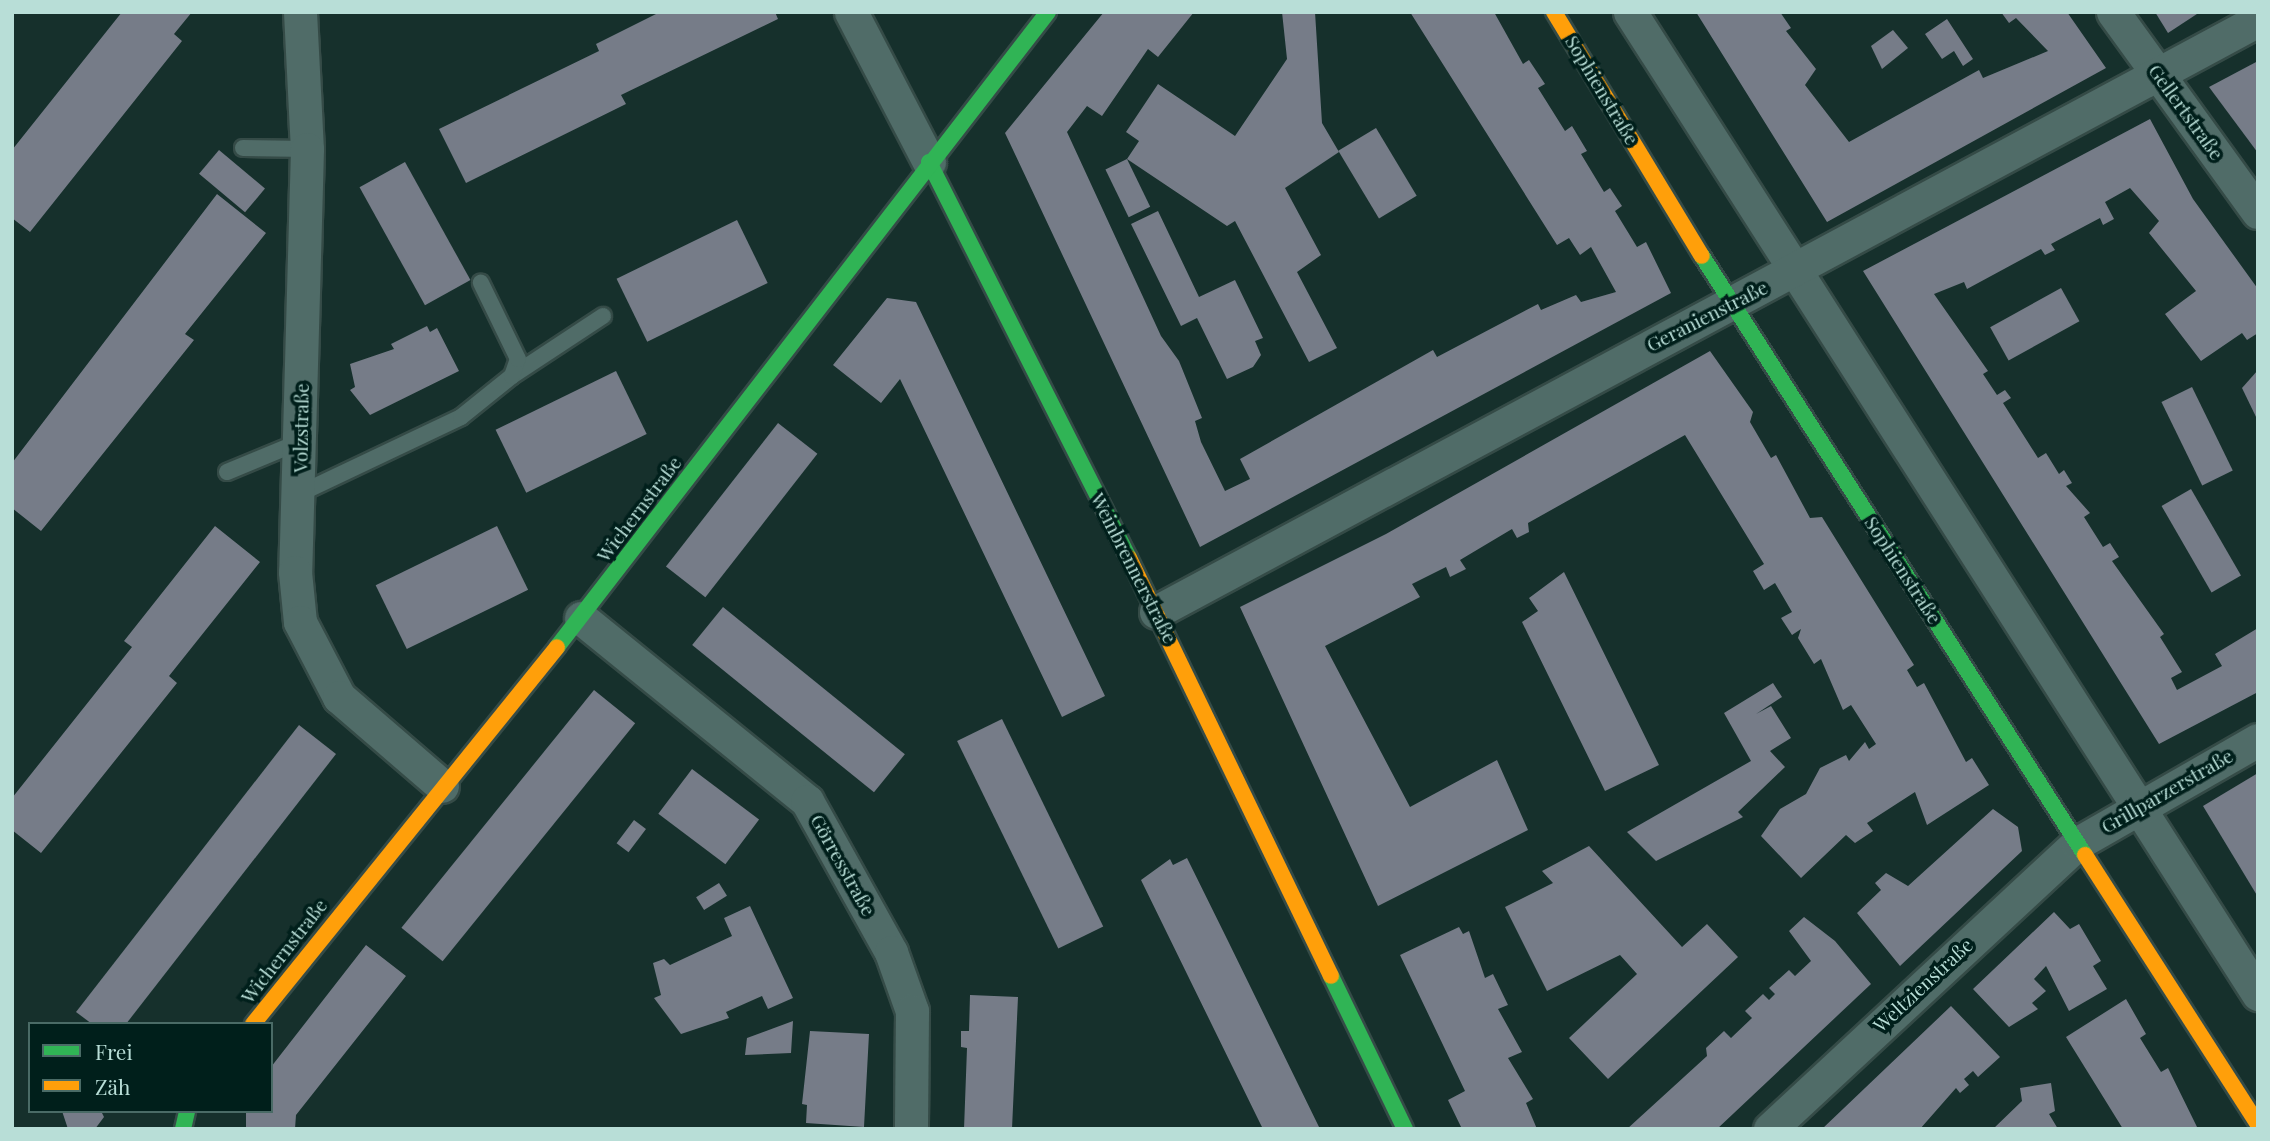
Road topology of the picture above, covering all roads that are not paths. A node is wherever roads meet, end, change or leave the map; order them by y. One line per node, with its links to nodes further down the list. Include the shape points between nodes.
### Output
1 (300, 12): 10 (street, Volzstraße)
2 (851, 12): 11 (street, Weinbrennerstraße)
3 (1048, 12): 11 (street, Wichernstraße)
4 (1554, 12): 15 (street, Sophienstraße)
5 (1630, 12): 13 (street)
6 (2113, 12): 8 (street, Gellertstraße)
7 (2258, 20): 8 (street, Geranienstraße)
8 (2158, 72): 12 (street, Gellertstraße); 13 (street, Geranienstraße)
9 (243, 148): 10 (lane)
10 (307, 149): 18 (street, Volzstraße)
11 (929, 162): 21 (street, Weinbrennerstraße); 22 (street, Wichernstraße)
12 (2258, 212)
13 (1797, 271): 15 (street, Geranienstraße); 25 (street)
14 (481, 283): 17 (lane, via 518,359)
15 (1730, 302): 21 (street, Geranienstraße); 26 (street, Sophienstraße)
16 (603, 316): 17 (lane)
17 (512, 376): 20 (lane, via 461,417)
18 (301, 442): 19 (lane); 20 (street, Volzstraße)
19 (227, 472)
20 (299, 494): 24 (street, Volzstraße, via 295,572 300,622 316,661 367,724)
21 (1156, 612): 31 (street, Weinbrennerstraße)
22 (581, 618): 24 (street, Wichernstraße); 30 (street, Görresstraße, via 807,801 891,953 912,1011)
23 (2258, 740): 25 (street, Grillparzerstraße)
24 (442, 786): 28 (street, Wichernstraße)
25 (2138, 806): 26 (street, Grillparzerstraße); 27 (street)
26 (2078, 843): 29 (street, Sophienstraße); 32 (street, Weltzienstraße)
27 (2258, 994)
28 (255, 1022)
29 (2258, 1124)
30 (911, 1129)
31 (1405, 1129)
32 (1770, 1129)

